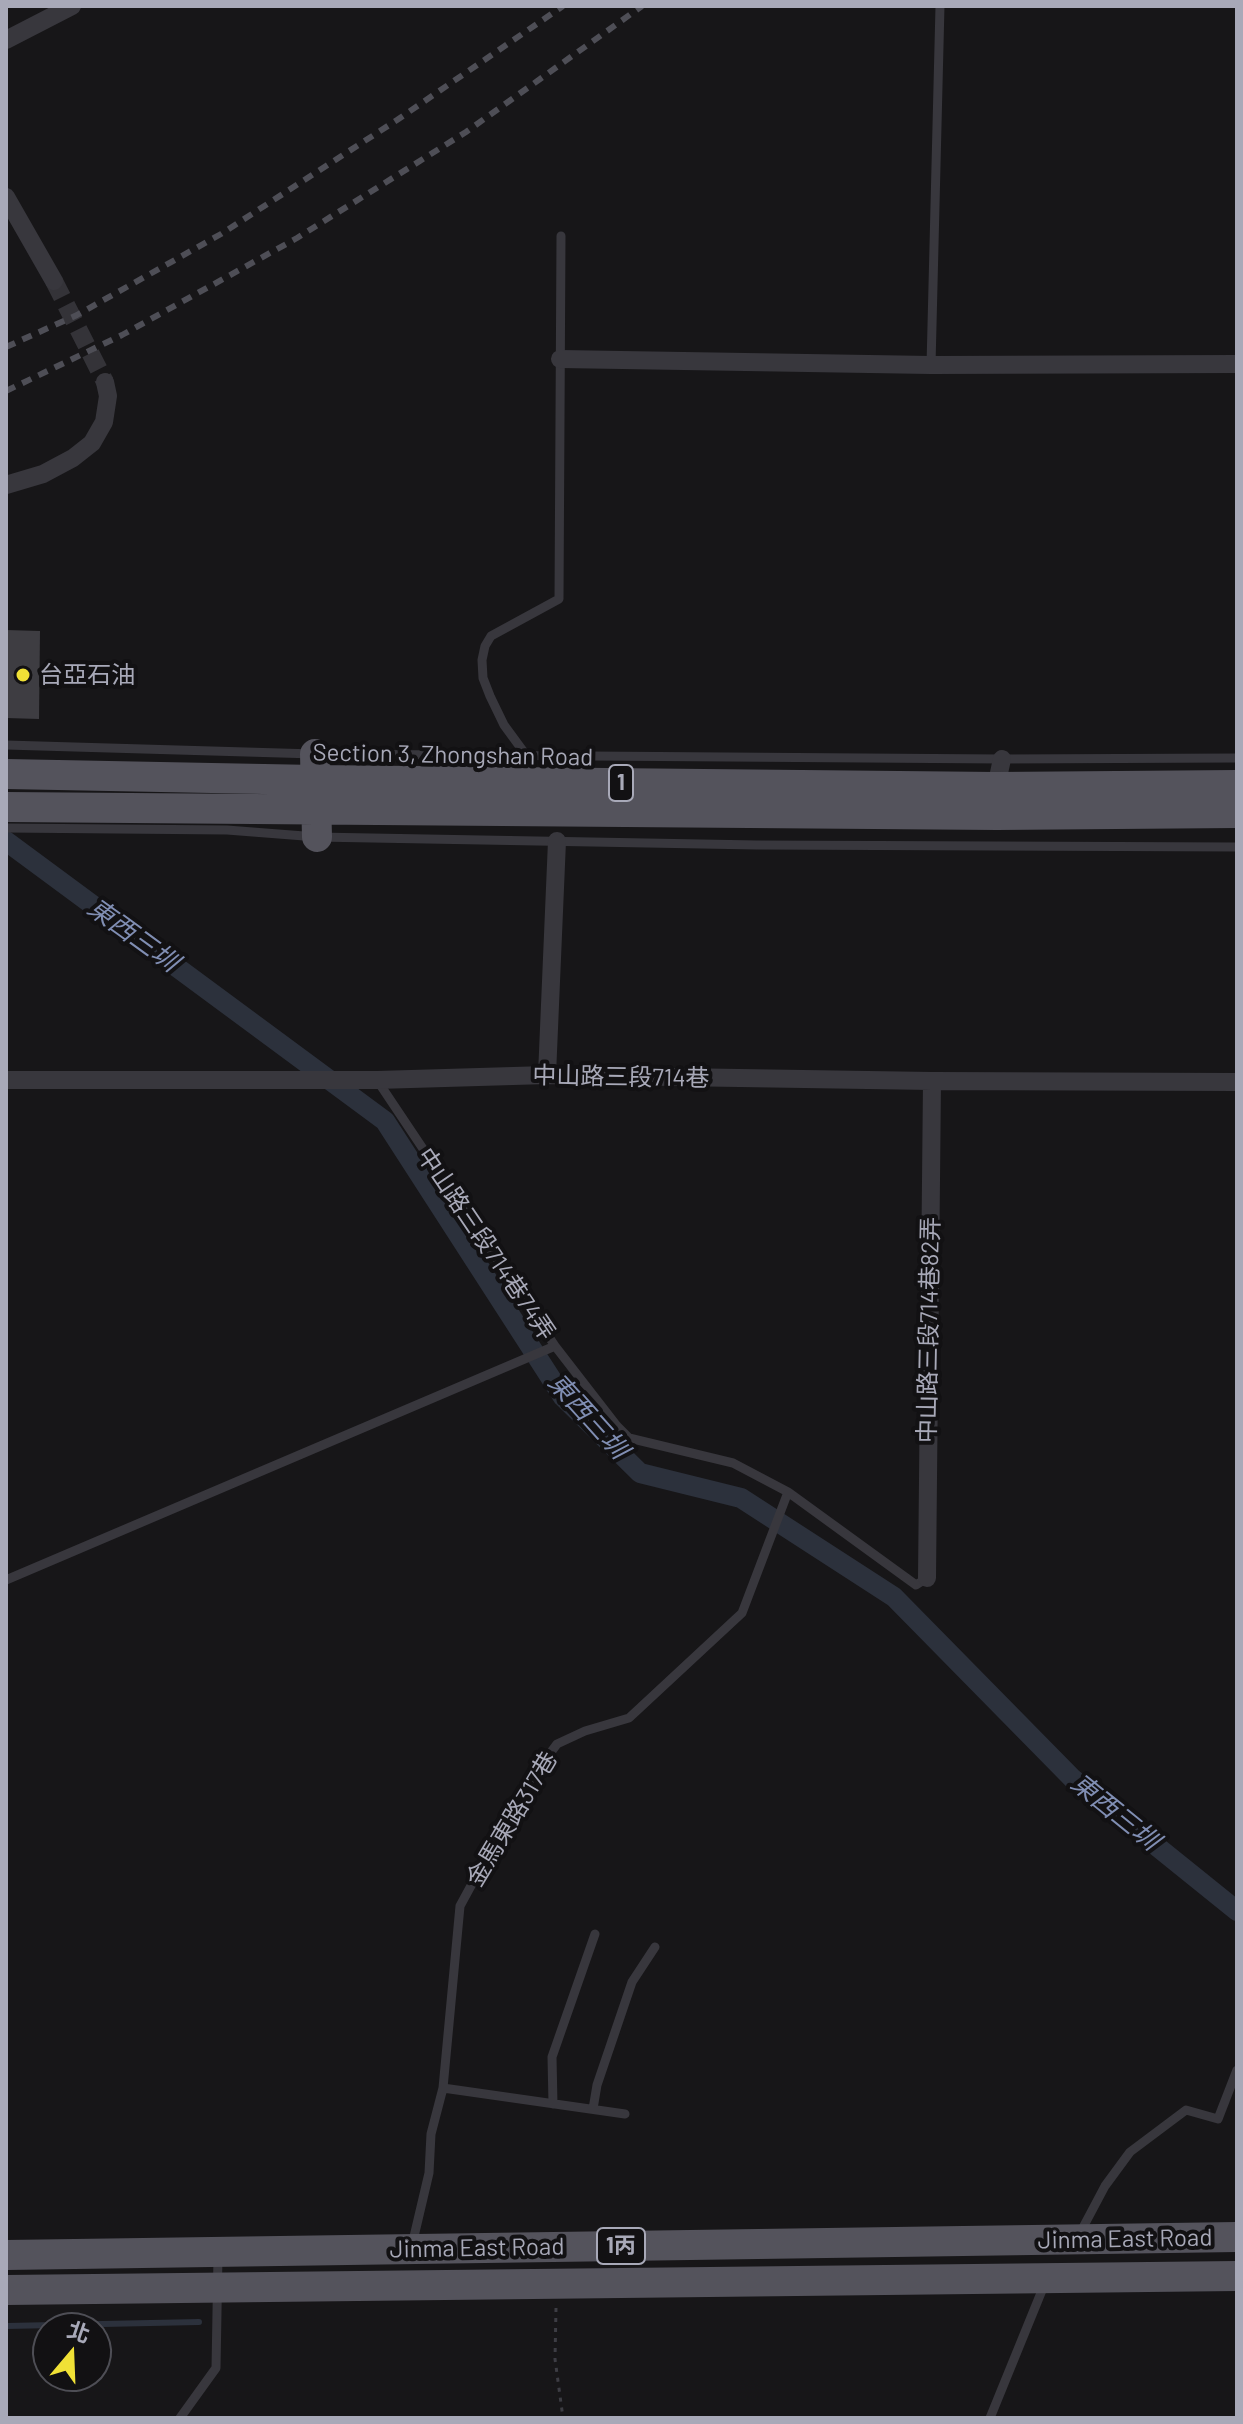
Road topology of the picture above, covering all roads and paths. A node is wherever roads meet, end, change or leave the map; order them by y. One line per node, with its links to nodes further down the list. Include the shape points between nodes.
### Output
1 (72, 6): 3 (street)
2 (940, 6): 9 (lane)
3 (6, 40)
4 (6, 197): 6 (street)
5 (561, 236): 7 (lane)
6 (54, 281)
7 (560, 359): 9 (street); 13 (lane, via 559,599 491,636 482,660 490,696)
8 (1237, 364): 9 (street)
9 (931, 365)
10 (105, 382): 11 (street, via 104,422 92,443 43,474)
11 (6, 485)
12 (6, 745): 18 (lane, Section 3, Zhongshan Road / 1)
13 (526, 755): 15 (lane, Section 3, Zhongshan Road / 1); 18 (lane, Section 3, Zhongshan Road / 1)
14 (1237, 758): 15 (lane, Section 3, Zhongshan Road / 1)
15 (999, 773): 17 (main road, Section 3, Zhongshan Road / 1); 18 (main road, Section 3, Zhongshan Road / 1)
16 (6, 774): 18 (main road, Section 3, Zhongshan Road / 1)
17 (1237, 785)
18 (315, 795): 19 (main road, Section 3, Zhongshan Road / 1); 20 (main road, Section 3, Zhongshan Road / 1); 21 (lane, Section 3, Zhongshan Road / 1, via 227,830); 23 (lane, Section 3, Zhongshan Road / 1)
19 (6, 807)
20 (1230, 817)
21 (6, 828)
22 (1237, 838): 24 (lane)
23 (557, 841): 24 (lane, Section 3, Zhongshan Road / 1); 26 (street)
24 (1215, 847): 25 (lane, 1)
25 (1237, 847)
26 (547, 1075): 28 (street, 中山路三段714巷); 29 (street, 中山路三段714巷)
27 (6, 1080): 28 (street, 中山路三段714巷)
28 (376, 1080): 31 (lane, 中山路三段714巷74弄)
29 (932, 1081): 30 (street, 中山路三段714巷); 33 (street, 中山路三段714巷82弄)
30 (1237, 1082)
31 (555, 1346): 32 (lane, 中山路三段714巷74弄, via 629,1438 733,1463); 34 (lane)
32 (788, 1492): 33 (lane, 中山路三段714巷74弄, via 916,1585); 38 (lane, 金馬東路317巷, via 742,1613 629,1718 557,1744 523,1790 460,1906)
33 (927, 1578)
34 (6, 1580)
35 (595, 1934): 39 (lane, via 552,2057)
36 (655, 1947): 40 (lane, via 632,1982)
37 (1237, 2070): 43 (lane, via 1218,2119 1186,2110 1130,2152)
38 (443, 2088): 39 (lane); 44 (lane, 金馬東路317巷)
39 (553, 2104): 40 (lane)
40 (593, 2109): 41 (lane)
41 (625, 2114)
42 (1237, 2237): 43 (main road, Jinma East Road / 1丙)
43 (1072, 2246): 44 (main road, Jinma East Road / 1丙)
44 (412, 2249): 45 (main road, Jinma East Road / 1丙)
45 (218, 2253): 46 (main road, Jinma East Road / 1丙); 50 (lane)
46 (6, 2255)
47 (1052, 2271): 48 (main road, Jinma East Road / 1丙); 49 (main road, Jinma East Road / 1丙); 54 (lane)
48 (1237, 2276)
49 (556, 2285): 50 (main road, Jinma East Road / 1丙); 53 (path, via 555,2359)
50 (219, 2287): 51 (main road, Jinma East Road / 1丙); 52 (lane, via 216,2368)
51 (6, 2290)
52 (180, 2418)
53 (563, 2418)
54 (990, 2418)

